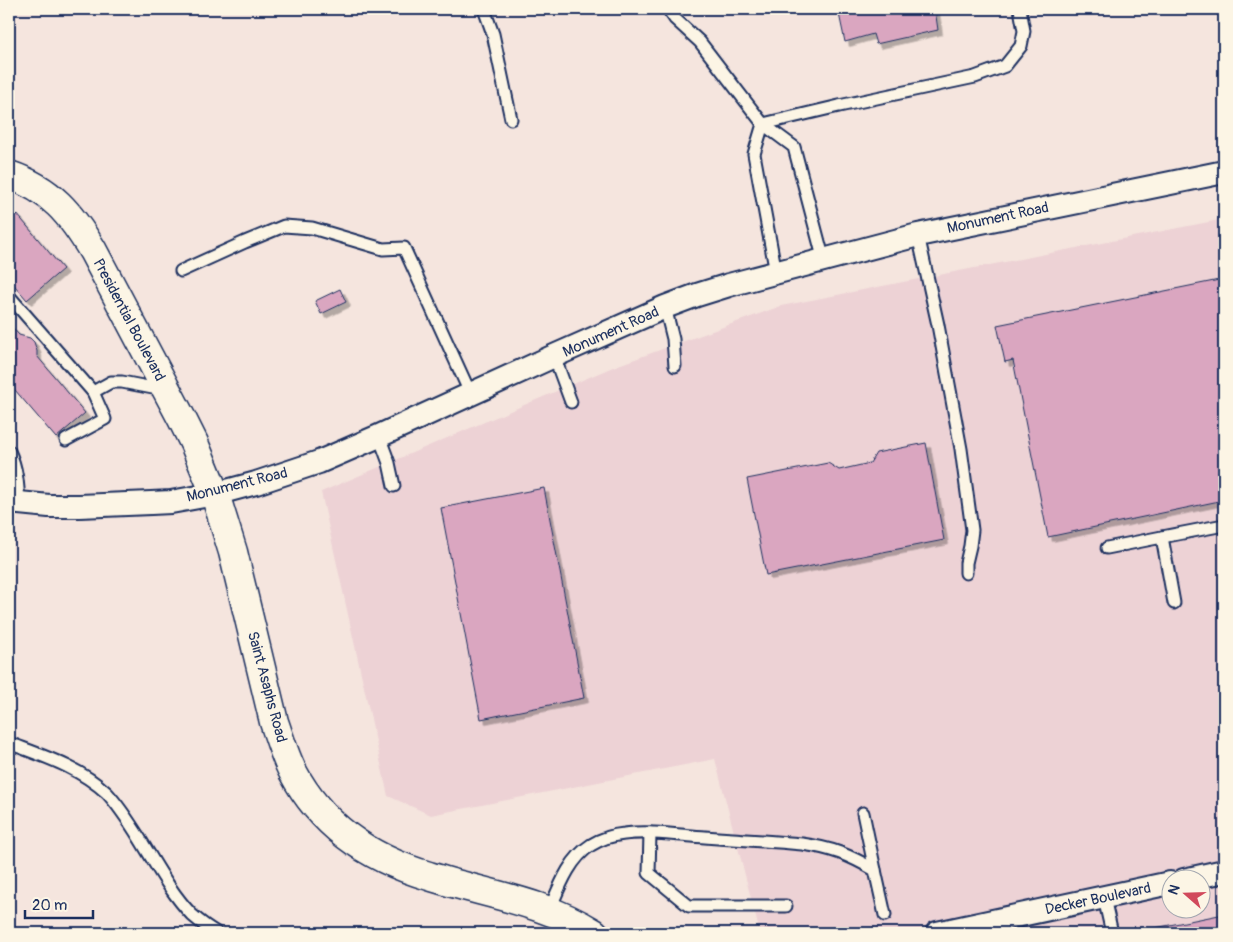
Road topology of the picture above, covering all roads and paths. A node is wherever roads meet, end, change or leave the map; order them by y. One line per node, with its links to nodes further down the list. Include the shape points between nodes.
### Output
1 (484, 9): 4 (lane, via 493,34)
2 (668, 9): 5 (lane, via 700,42)
3 (1020, 9): 5 (lane, via 1024,31 1021,46 1006,66 975,78)
4 (511, 119)
5 (763, 124): 9 (lane, via 794,147); 11 (lane, via 754,154)
6 (1224, 172): 8 (street, Monument Road)
7 (9, 175): 16 (street, Presidential Boulevard, via 51,198 79,228)
8 (918, 235): 9 (street, Monument Road); 29 (lane, via 961,449 972,530)
9 (824, 261): 11 (street, Monument Road)
10 (181, 271): 18 (lane, via 284,226 312,228 384,249 404,248)
11 (776, 273): 13 (street, Monument Road)
12 (9, 296): 17 (lane)
13 (665, 307): 14 (street, Monument Road); 15 (lane, via 673,339)
14 (554, 356): 18 (street, Monument Road); 19 (lane)
15 (675, 366)
16 (167, 391): 17 (lane, via 111,382); 24 (street, Presidential Boulevard, via 194,443)
17 (93, 392): 21 (lane, via 105,418)
18 (471, 395): 20 (street, Monument Road)
19 (571, 402)
20 (379, 436): 23 (lane, via 390,463); 24 (street, Monument Road, via 292,472)
21 (66, 440)
22 (9, 451): 25 (lane, via 18,477)
23 (394, 486)
24 (215, 494): 25 (street, Monument Road, via 171,502 121,505); 40 (street, Saint Asaphs Road, via 233,552 274,722 293,772 319,810 347,837 384,859 429,876)
25 (14, 503)
26 (1224, 524): 27 (lane)
27 (1162, 537): 28 (lane); 30 (lane)
28 (1107, 548)
29 (966, 574)
30 (1174, 603)
31 (9, 743): 42 (lane, via 74,770 107,793 177,896 192,914)
32 (863, 813): 34 (lane)
33 (650, 833): 34 (lane, via 824,847); 39 (lane, via 649,873 689,906); 40 (lane, via 607,837 591,845 567,873)
34 (875, 870): 41 (lane)
35 (1224, 870): 36 (street)
36 (1210, 874)
37 (1160, 885): 38 (street, Decker Boulevard)
38 (1104, 898): 44 (street, Decker Boulevard); 45 (lane)
39 (786, 906)
40 (549, 911): 43 (street, Saint Asaphs Road)
41 (885, 915)
42 (216, 933)
43 (594, 933)
44 (937, 933)
45 (1112, 933)

